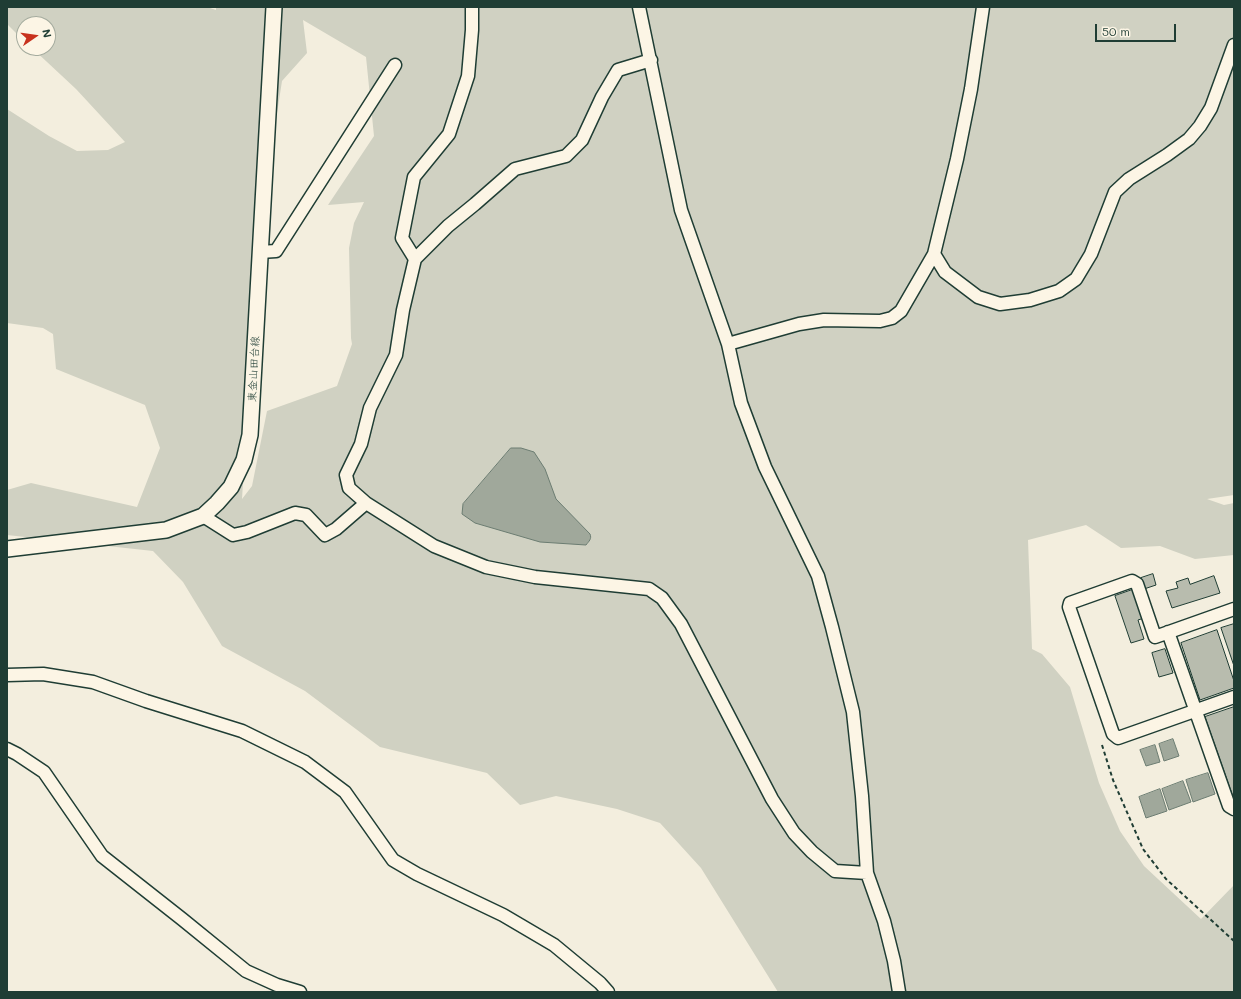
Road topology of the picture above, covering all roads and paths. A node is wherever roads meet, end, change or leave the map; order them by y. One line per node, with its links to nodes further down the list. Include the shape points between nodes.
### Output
1 (274, 7): 8 (main road, 東金山田台線)
2 (472, 7): 10 (street, via 468,76 449,134 414,177 402,238)
3 (639, 7): 6 (street)
4 (983, 7): 9 (street, via 971,89)
5 (1234, 45): 9 (street, via 1211,108 1200,126 1189,139 1129,178 1116,192 1091,254 1076,280 1060,291 1030,300 1000,304 978,296 945,272)
6 (651, 60): 10 (street, via 618,70 582,140 566,156 515,169 448,226); 11 (street, via 681,210)
7 (395, 65): 8 (street, via 276,251)
8 (260, 252): 13 (main road, 東金山田台線, via 250,435 244,460 231,487)
9 (934, 254): 11 (street, via 901,311 892,318 880,321 824,320 799,324)
10 (415, 259): 12 (street, via 396,355 370,408 362,444 346,475 349,488)
11 (728, 344): 23 (street, via 744,410 765,467 818,576 832,627 854,712)
12 (366, 503): 13 (street, via 336,529 325,535 306,515 294,513 233,535); 23 (street, via 434,546 486,567 535,577 649,589 662,598 681,624 772,799 794,833 812,852 835,870)
13 (203, 516): 14 (main road, 東金山田台線, via 166,530)
14 (7, 550)
15 (1234, 609): 16 (street)
16 (1168, 632): 19 (street); 19 (street, via 1155,637 1137,584 1132,581 1070,603 1069,607 1113,734 1118,738)
17 (7, 675): 26 (street, via 43,674 93,682 242,731 305,762 345,792 393,860 503,915 554,946)
18 (1234, 697): 19 (street)
19 (1196, 711): 22 (street, via 1229,806)
20 (1102, 746): 24 (path, via 1113,780 1143,849 1166,879)
21 (7, 749): 25 (street, via 44,772 102,856 246,971)
22 (1234, 809)
23 (867, 874): 27 (street, via 884,921)
24 (1234, 941)
25 (300, 992)
26 (608, 992)
27 (899, 992)

